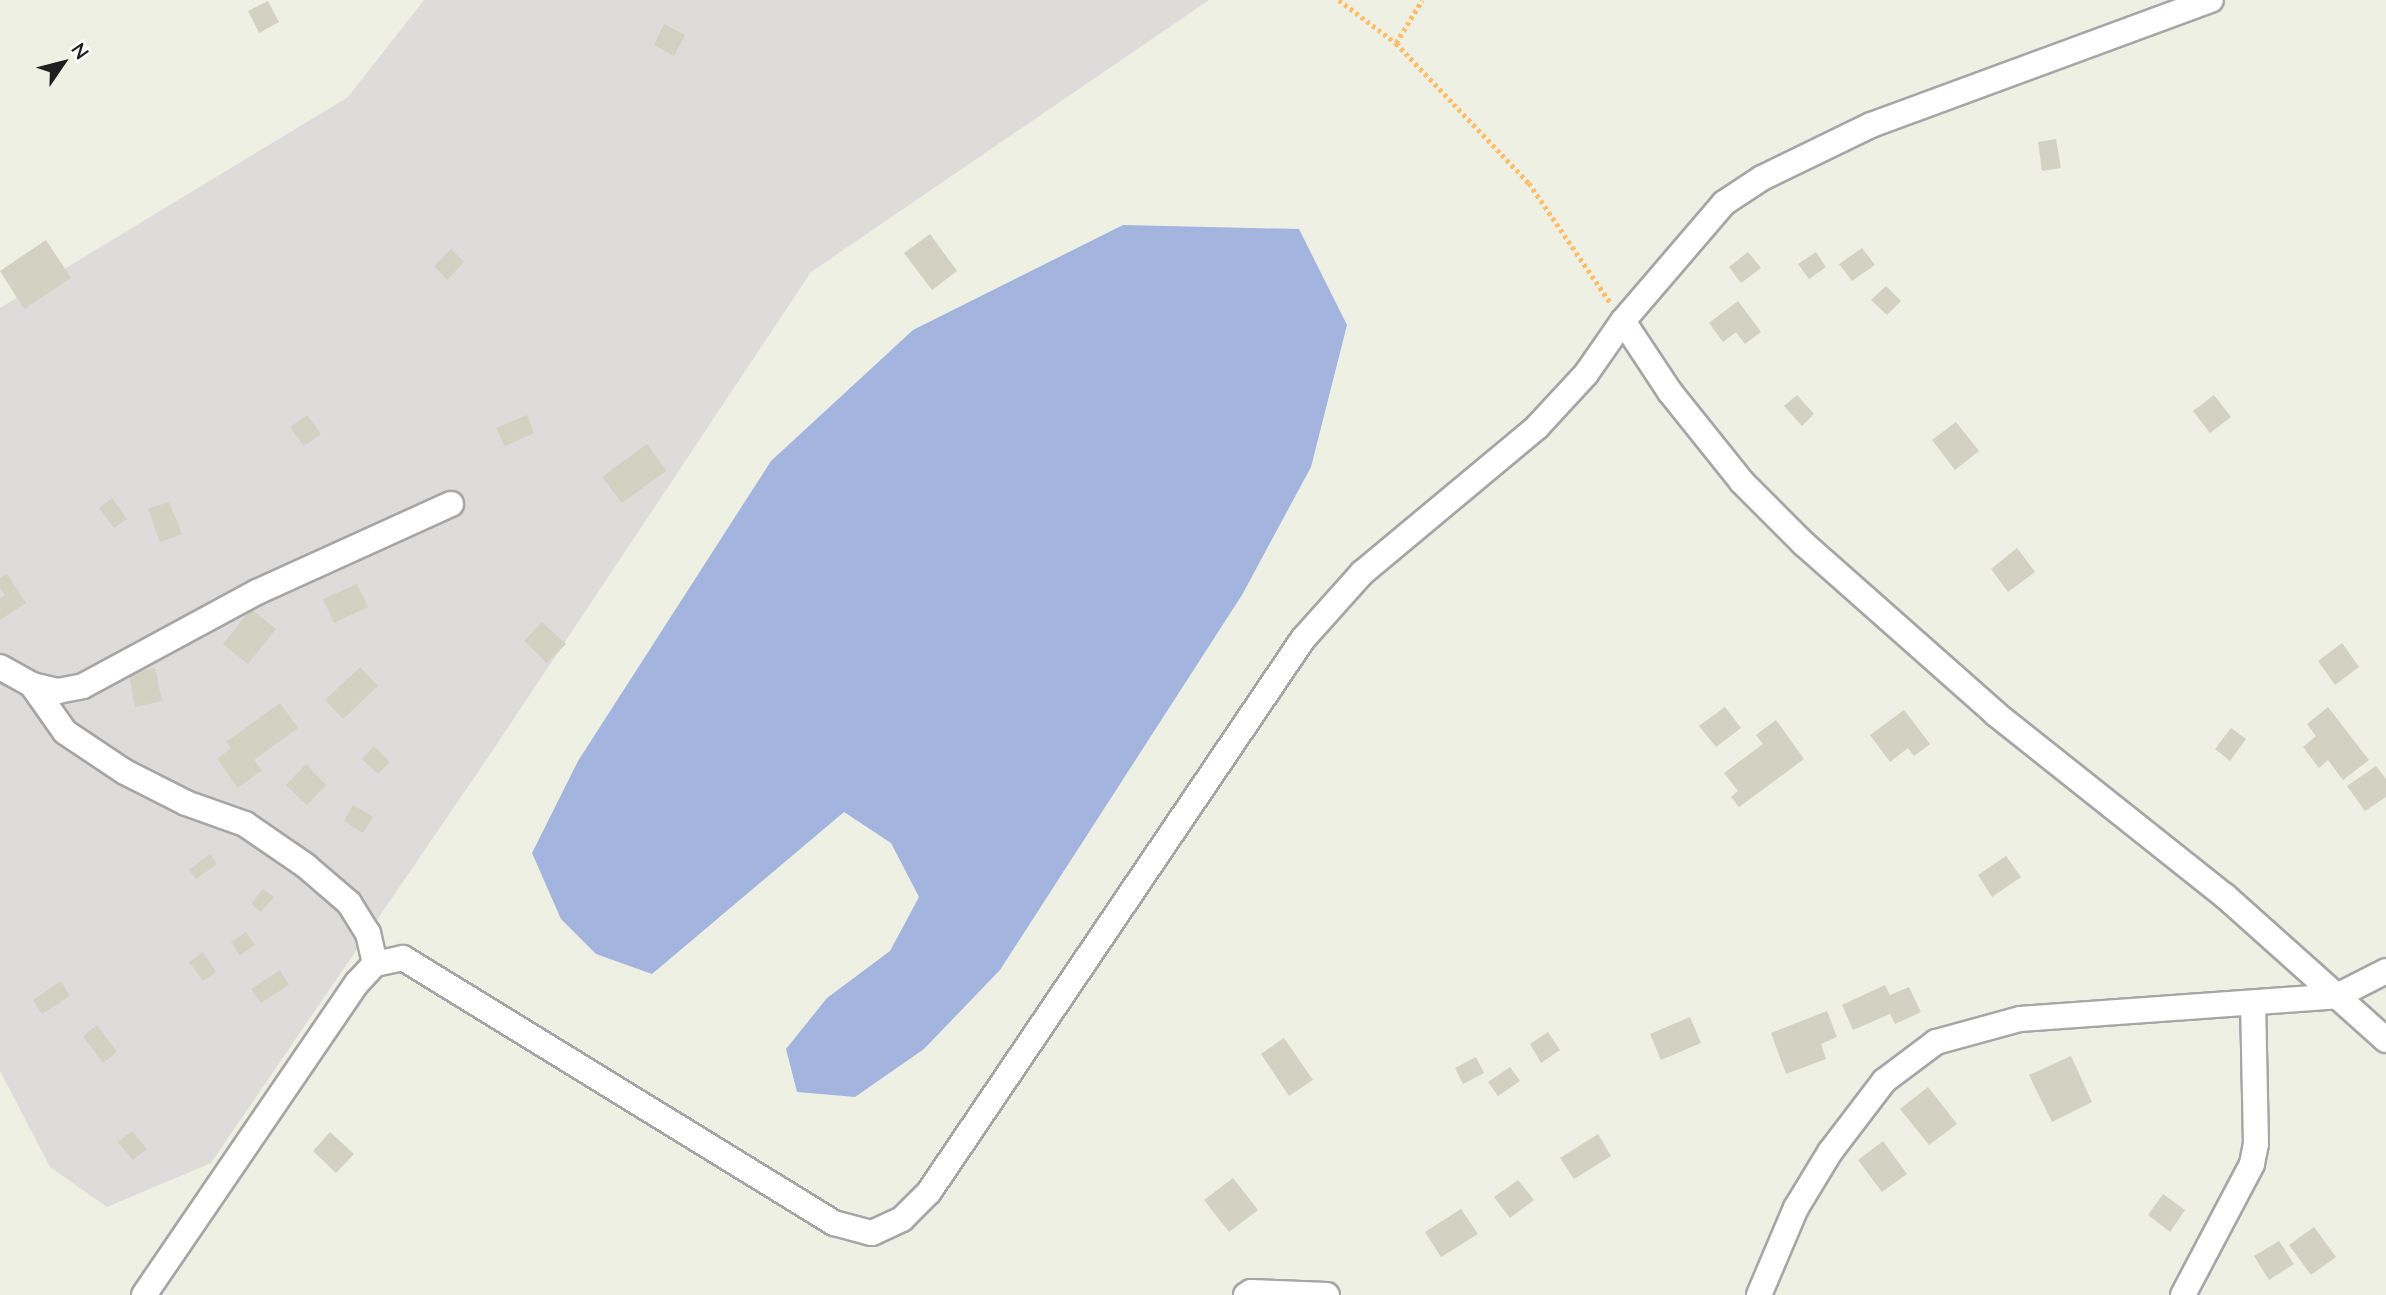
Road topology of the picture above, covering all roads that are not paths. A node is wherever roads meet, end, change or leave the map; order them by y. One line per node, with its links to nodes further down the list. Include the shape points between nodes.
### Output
1 (2211, 0): 2 (street, via 1871,125 1762,178 1724,203)
2 (1623, 321): 6 (street, via 1586,374 1537,427 1362,573 1303,639 929,1192 902,1219 872,1233 834,1223 403,958); 8 (street, via 1670,392 1742,482 1804,544 1996,714 2225,896)
3 (451, 503): 5 (street, via 257,592 83,686 58,691)
4 (0, 667): 5 (street)
5 (32, 685): 6 (street, via 65,732 115,766 186,803 245,824 306,866 349,903 368,933)
6 (375, 964): 11 (street, via 357,983)
7 (2386, 971): 8 (street)
8 (2337, 996): 9 (street); 10 (street)
9 (2253, 1003): 14 (street, via 2020,1019 1937,1042 1884,1082 1830,1152 1796,1208); 15 (street, via 2256,1144 2252,1164)
10 (2386, 1040)
11 (144, 1295)
12 (1246, 1295): 13 (street)
13 (1327, 1295)
14 (1759, 1295)
15 (2183, 1295)

